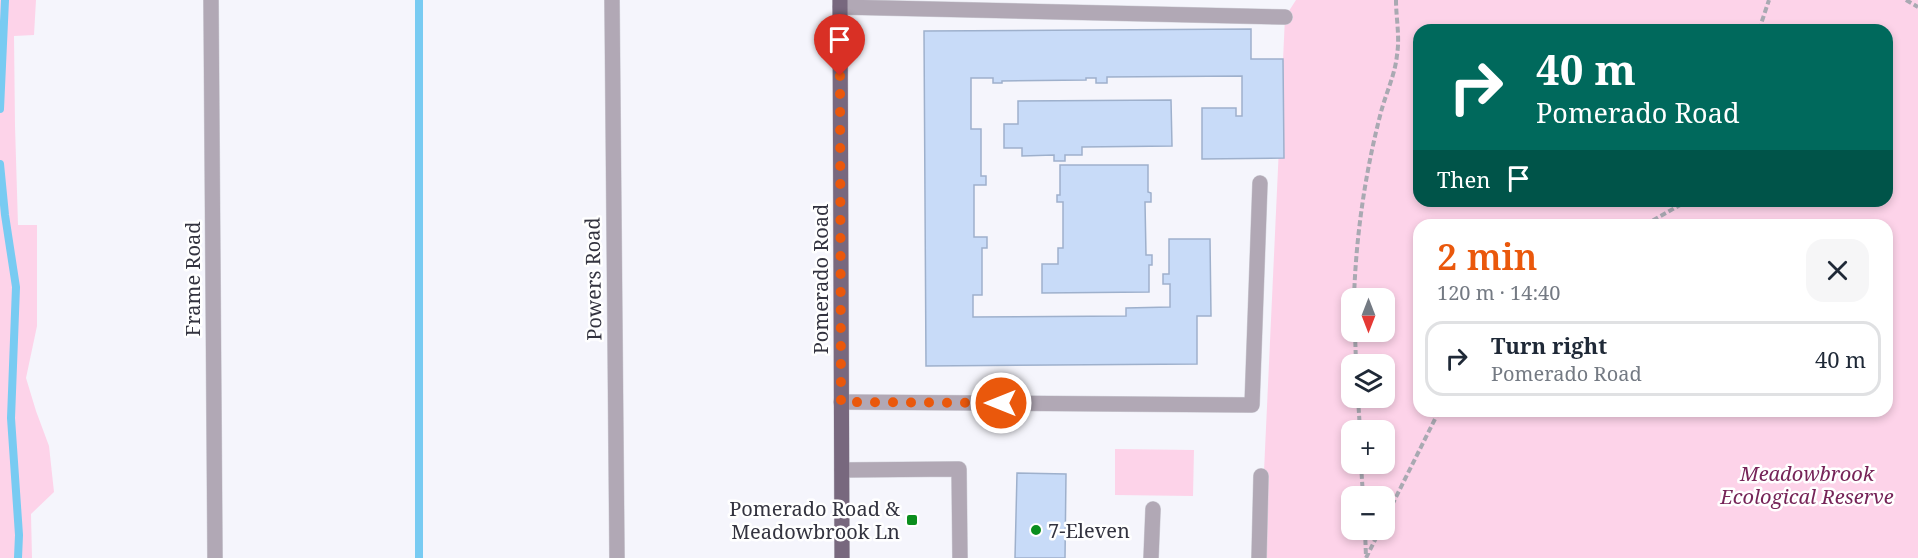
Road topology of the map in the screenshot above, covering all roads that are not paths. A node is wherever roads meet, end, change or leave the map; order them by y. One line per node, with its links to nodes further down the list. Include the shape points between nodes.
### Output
1 (211, 0): 10 (street, Frame Road)
2 (612, 0): 11 (street, Powers Road)
3 (840, 3): 4 (street); 6 (main road, Pomerado Road)
4 (1285, 17)
5 (1260, 183): 6 (street, via 1252,405)
6 (841, 402): 7 (main road, Pomerado Road)
7 (842, 470): 12 (main road, Pomerado Road); 13 (street, via 959,469)
8 (1261, 476): 15 (street)
9 (1153, 509): 14 (street)
10 (215, 558)
11 (617, 558)
12 (842, 558)
13 (960, 558)
14 (1151, 558)
15 (1259, 558)

